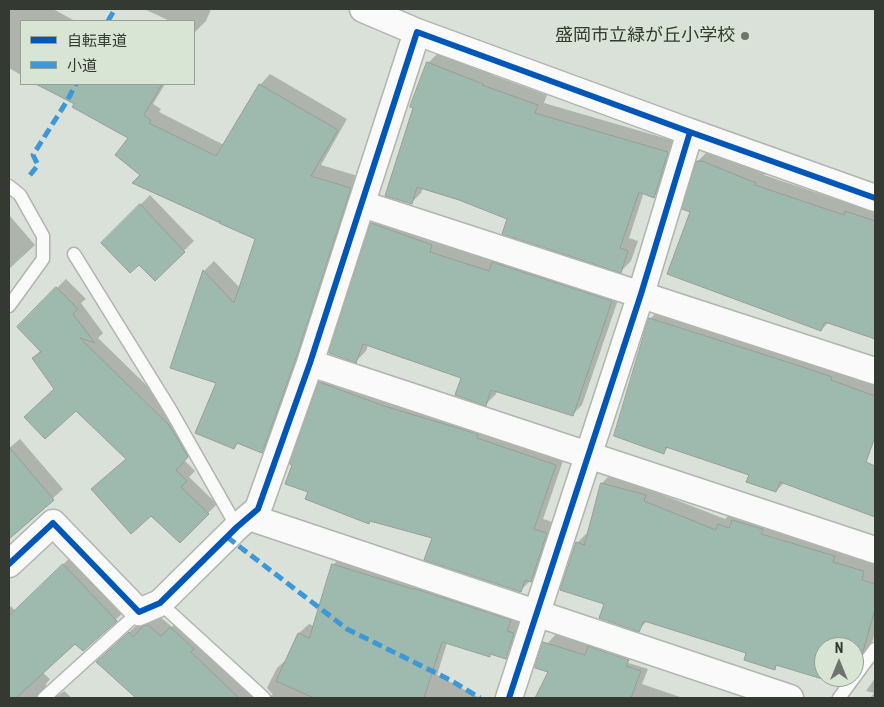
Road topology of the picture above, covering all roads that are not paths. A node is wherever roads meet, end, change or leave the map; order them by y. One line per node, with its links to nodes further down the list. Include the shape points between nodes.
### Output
1 (363, 9): 2 (street)
2 (416, 32): 3 (street); 6 (street)
3 (690, 132): 5 (street); 8 (street)
4 (9, 186): 9 (lane, via 20,195 43,236 43,259)
5 (875, 198)
6 (362, 204): 8 (street); 10 (street)
7 (74, 254): 13 (lane)
8 (641, 294): 11 (street); 12 (street)
9 (9, 306)
10 (310, 363): 12 (street); 13 (street, via 258,509)
11 (875, 371)
12 (588, 454): 14 (street); 17 (street)
13 (243, 522): 16 (street); 17 (street)
14 (875, 550)
15 (9, 564): 16 (street, via 53,523)
16 (150, 608): 19 (lane); 20 (lane)
17 (538, 614): 21 (street); 22 (street)
18 (875, 650): 23 (lane)
19 (44, 698)
20 (264, 698)
21 (510, 698)
22 (790, 698)
23 (839, 698)

